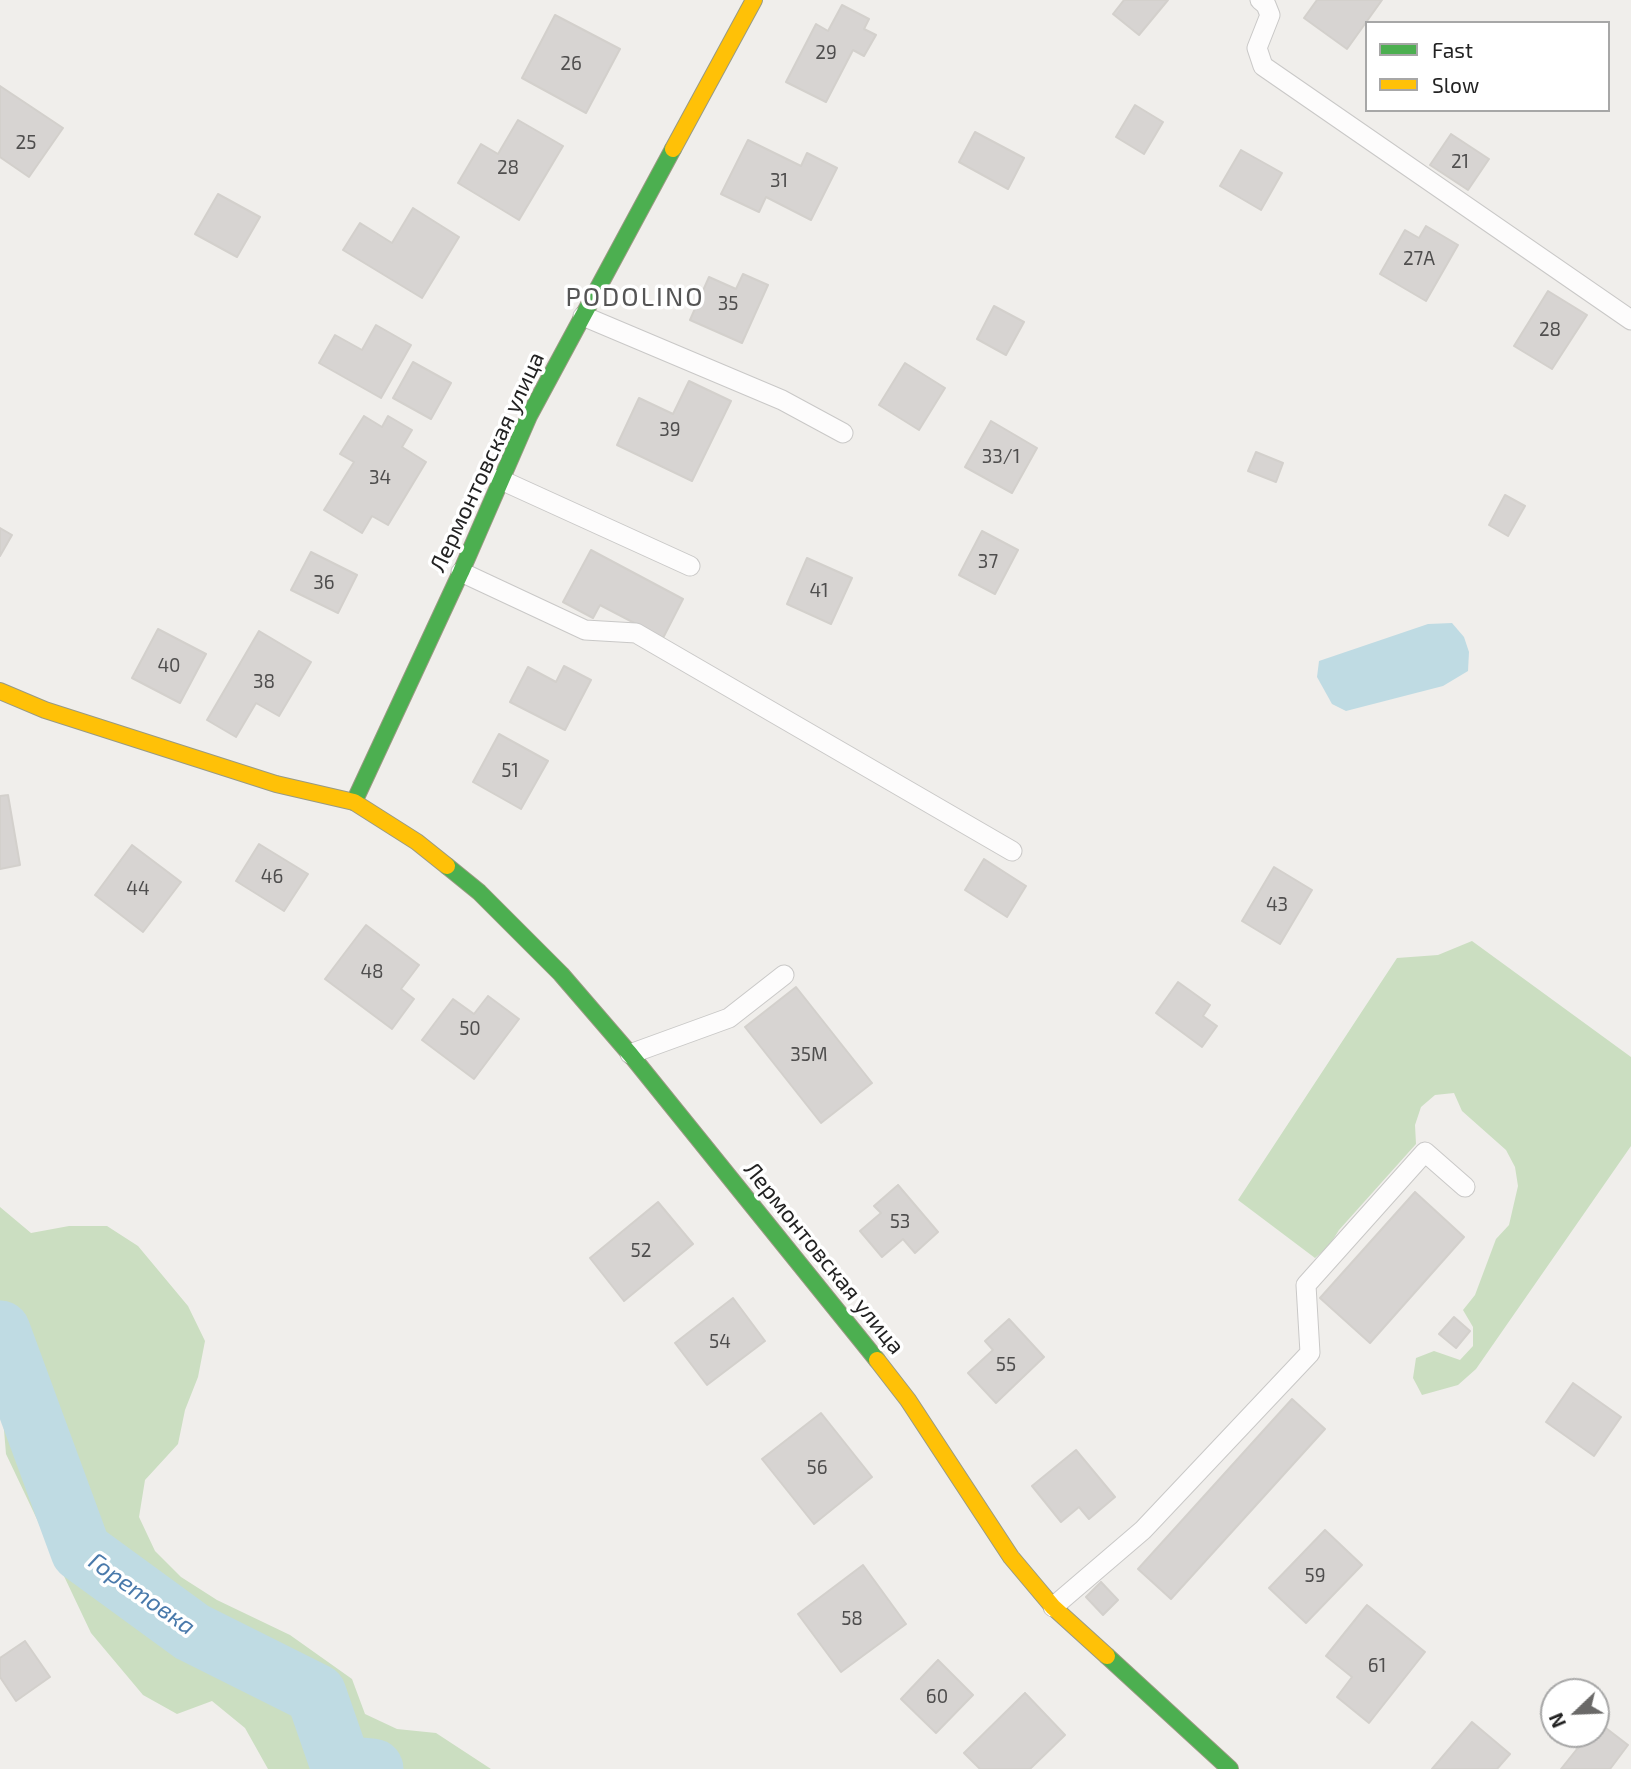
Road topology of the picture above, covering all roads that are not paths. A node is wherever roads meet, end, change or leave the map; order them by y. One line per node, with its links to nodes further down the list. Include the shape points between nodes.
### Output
1 (754, 0): 3 (street, Лермонтовская улица)
2 (1260, 0): 4 (lane, via 1270,15 1257,48 1263,66)
3 (583, 316): 5 (lane, via 782,400); 6 (street, Лермонтовская улица)
4 (1631, 320)
5 (843, 433)
6 (499, 479): 7 (lane); 8 (street, Лермонтовская улица)
7 (690, 566)
8 (461, 572): 10 (street, Лермонтовская улица); 11 (lane, via 585,630 636,633)
9 (0, 691): 10 (street, Лермонтовская улица, via 45,710 275,784)
10 (354, 802): 13 (street, Лермонтовская улица, via 418,842 479,892 561,974)
11 (1012, 851)
12 (783, 975): 13 (lane, via 729,1018)
13 (630, 1054): 15 (street, Лермонтовская улица, via 908,1400 1011,1557)
14 (1465, 1187): 15 (lane, via 1424,1152 1306,1285 1310,1353 1143,1530)
15 (1053, 1607): 16 (street, Лермонтовская улица)
16 (1230, 1769)

